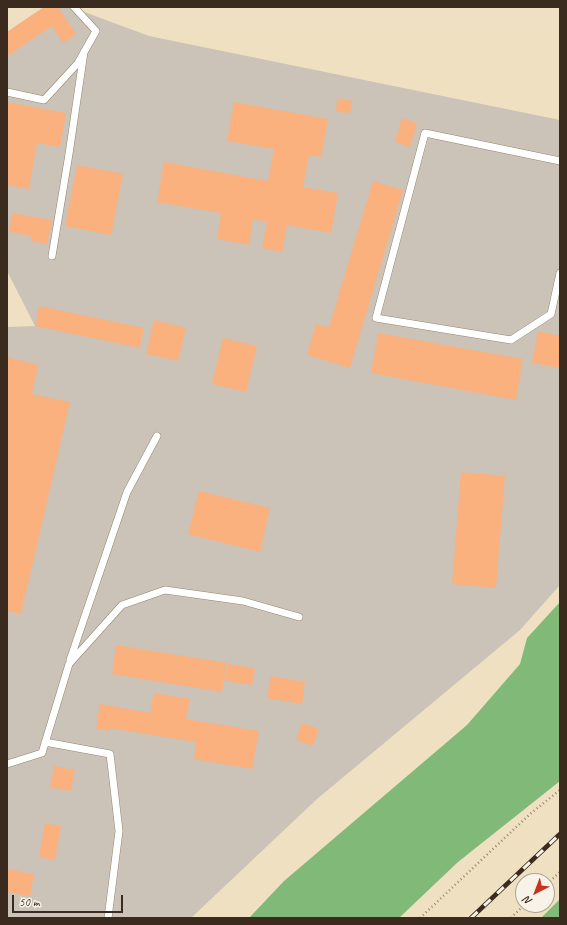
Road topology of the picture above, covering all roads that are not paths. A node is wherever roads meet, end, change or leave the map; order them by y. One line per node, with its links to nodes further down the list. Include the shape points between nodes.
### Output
1 (74, 7): 2 (lane, via 96,31)
2 (84, 52): 3 (lane, via 78,63 44,100); 5 (lane)
3 (7, 92)
4 (560, 161): 6 (lane, via 425,133 376,318 511,340 551,314)
5 (52, 256)
6 (560, 273)
7 (157, 436): 9 (lane, via 126,492)
8 (299, 617): 9 (lane, via 243,601 165,590 122,605)
9 (68, 664): 10 (lane)
10 (45, 742): 11 (lane, via 42,753); 12 (lane, via 110,754 119,831)
11 (7, 764)
12 (108, 918)

